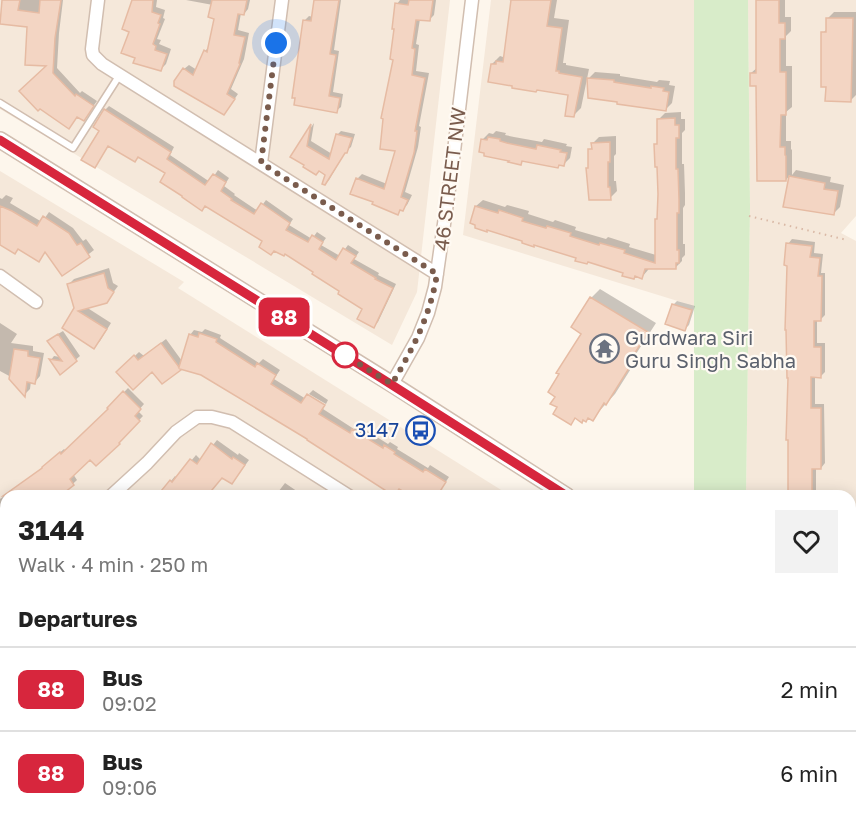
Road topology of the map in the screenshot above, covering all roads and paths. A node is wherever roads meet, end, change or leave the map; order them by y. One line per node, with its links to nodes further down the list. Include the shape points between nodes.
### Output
1 (98, 0): 4 (street, via 93,55)
2 (282, 0): 7 (street)
3 (472, 0): 10 (street, 46 STREET NW)
4 (119, 75): 5 (lane, via 73,148); 7 (street)
5 (0, 103)
6 (0, 140): 13 (street)
7 (261, 163): 10 (street)
8 (749, 216): 9 (path)
9 (847, 240)
10 (437, 274): 13 (street, 46 STREET NW, via 423,326)
11 (0, 276): 12 (street)
12 (36, 302)
13 (392, 384): 16 (street)
14 (118, 490): 15 (street, via 176,432 197,417 232,422)
15 (340, 490)
16 (558, 490)

